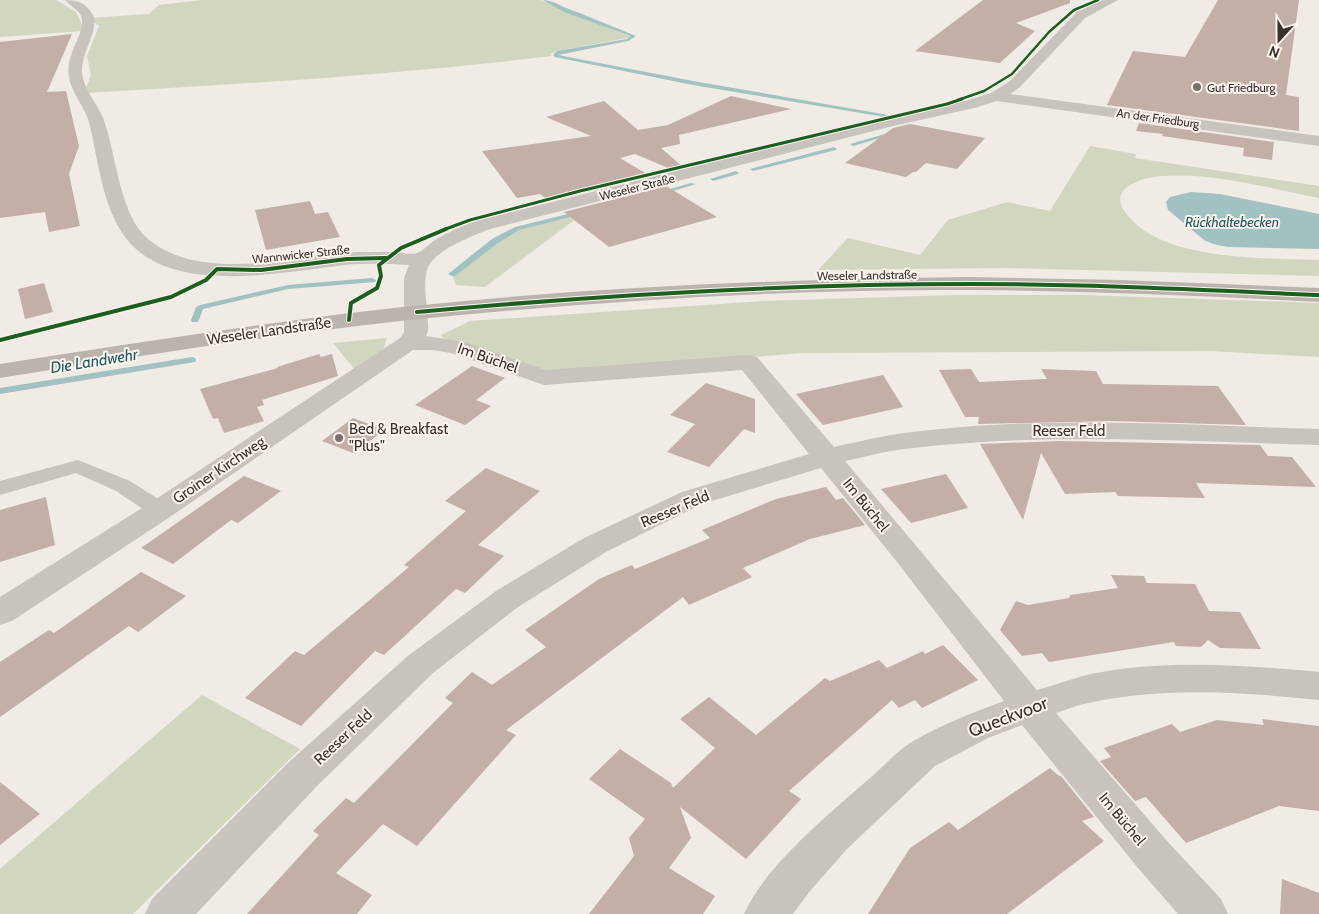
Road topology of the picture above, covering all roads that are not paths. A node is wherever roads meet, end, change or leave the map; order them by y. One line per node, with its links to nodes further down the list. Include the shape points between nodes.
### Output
1 (71, 0): 5 (street, Wannwicker Straße, via 89,18 89,26 75,56 78,88 94,115 123,218 147,249 183,265 217,269 261,270 347,259)
2 (1112, 0): 3 (street, Weseler Straße, via 1081,15 1014,84)
3 (996, 96): 4 (street, An der Friedburg); 5 (street, Weseler Straße, via 483,225 449,239)
4 (1319, 141)
5 (423, 260): 7 (street, via 415,276)
6 (1319, 295): 7 (main road, Weseler Landstraße, via 1122,286 922,284 676,293)
7 (417, 312): 8 (street, via 416,333); 9 (main road, Weseler Landstraße)
8 (408, 343): 11 (street, Im Büchel, via 456,347 544,378 748,362); 13 (street, Groiner Kirchweg)
9 (0, 371)
10 (1319, 437): 11 (street, Reeser Feld, via 1111,431 996,432 903,441)
11 (827, 457): 16 (street, Im Büchel); 17 (street, Reeser Feld, via 692,498 595,545 507,599 421,664 304,773)
12 (0, 488): 13 (lane, via 78,466 123,486)
13 (160, 510): 14 (street, Groiner Kirchweg)
14 (0, 613)
15 (1319, 686): 16 (street, Queckvoor, via 1257,680 1162,679 1092,688)
16 (1029, 707): 18 (street, Queckvoor, via 975,727 922,756 834,836); 19 (street, Im Büchel)
17 (167, 914)
18 (766, 914)
19 (1206, 914)

